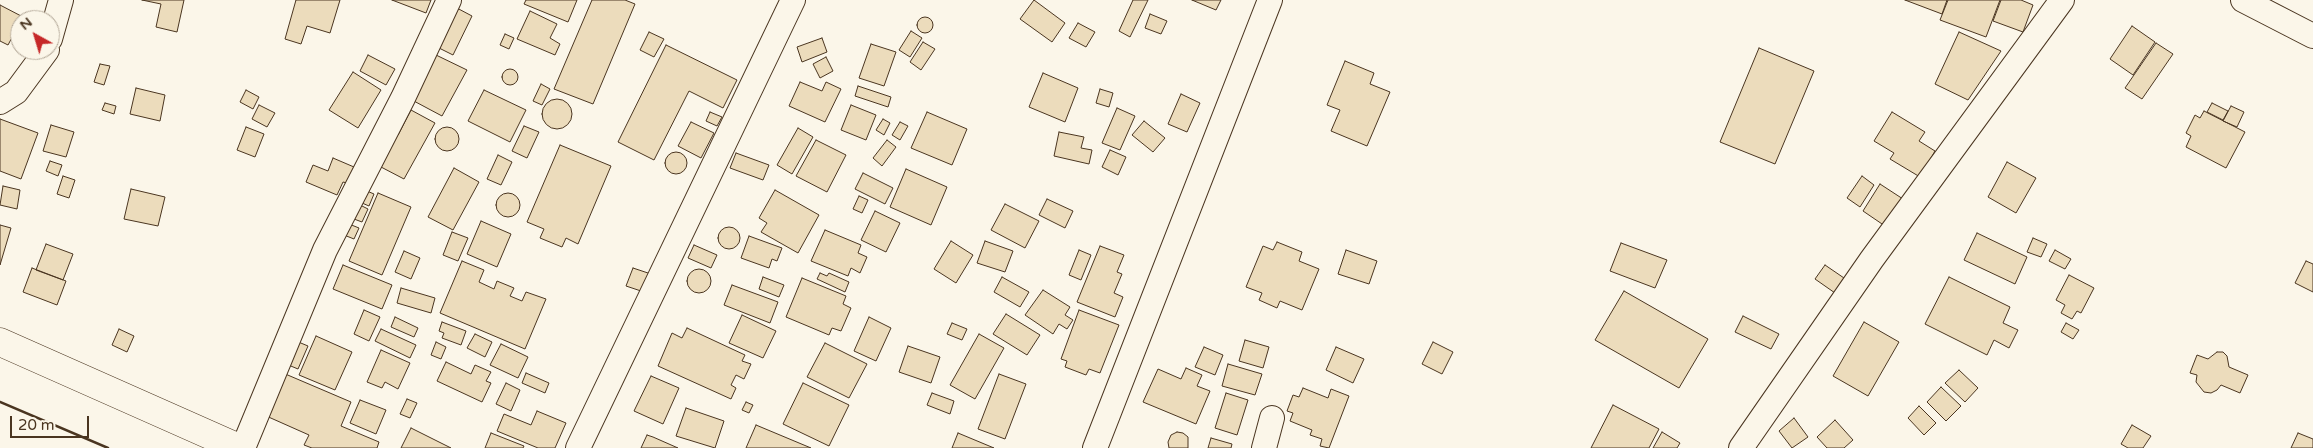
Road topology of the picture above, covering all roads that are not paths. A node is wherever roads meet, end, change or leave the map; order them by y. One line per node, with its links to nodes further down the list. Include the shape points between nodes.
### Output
1 (448, 0): 12 (street, via 325,250)
2 (793, 0): 13 (street)
3 (1270, 0): 14 (street)
4 (2062, 0): 16 (street, via 1872,259)
5 (2243, 0): 6 (street)
6 (2313, 36)
7 (40, 60): 8 (street, via 16,92)
8 (0, 102)
9 (0, 342): 11 (main road)
10 (1272, 418): 15 (street)
11 (239, 448)
12 (243, 448)
13 (578, 448)
14 (1095, 448)
15 (1264, 448)
16 (1741, 448)

